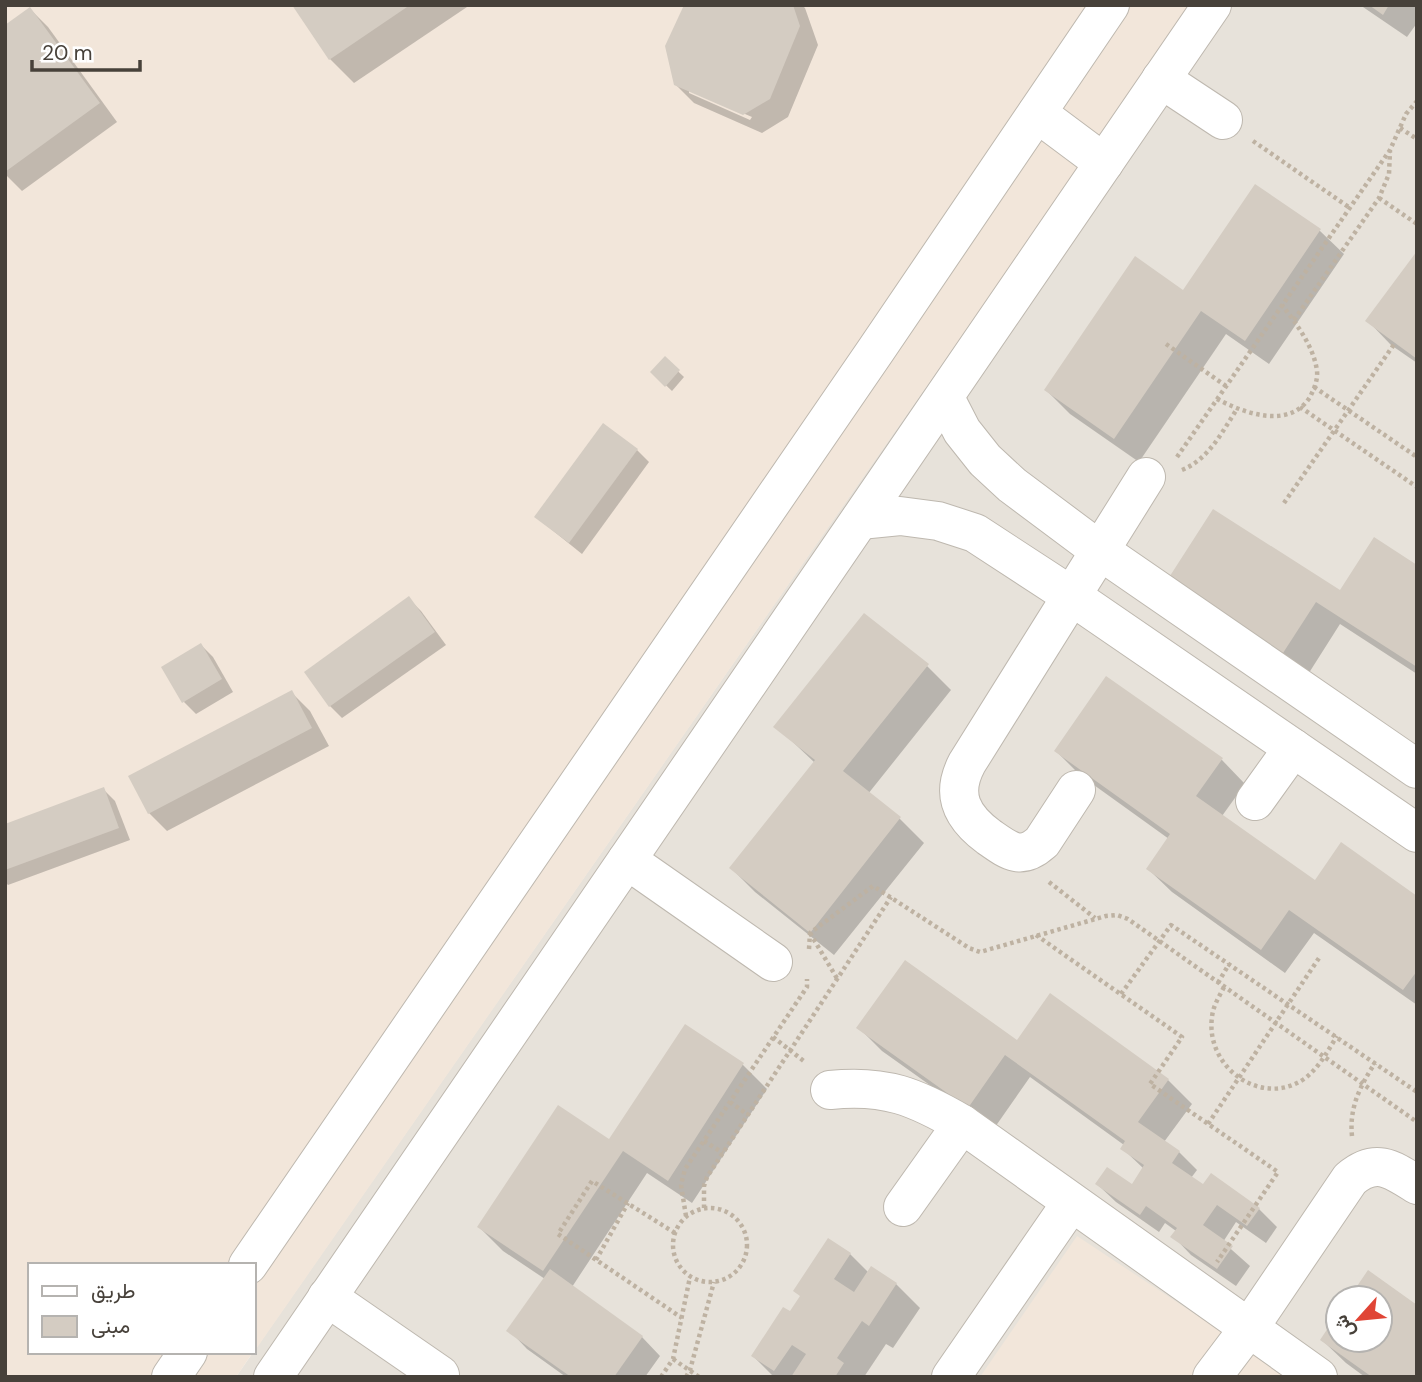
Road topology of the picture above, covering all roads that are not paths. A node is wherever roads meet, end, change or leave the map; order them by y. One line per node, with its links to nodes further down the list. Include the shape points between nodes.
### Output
1 (1110, 5): 4 (street)
2 (1212, 5): 3 (street)
3 (1161, 79): 5 (street); 6 (street)
4 (1037, 113): 6 (street); 24 (street)
5 (1223, 120)
6 (1104, 163): 7 (street)
7 (946, 398): 9 (street); 10 (street, via 962,431 985,460)
8 (1156, 475): 10 (street)
9 (860, 520): 11 (street, via 900,516 938,521 975,533); 17 (street)
10 (1099, 550): 11 (street); 13 (street)
11 (1070, 595): 12 (street); 14 (street, via 962,773 959,796 975,826 1018,853 1042,842)
12 (1293, 748): 15 (street); 16 (street)
13 (1417, 769)
14 (1076, 790)
15 (1255, 801)
16 (1417, 833)
17 (628, 860): 18 (street); 25 (street)
18 (796, 965)
19 (830, 1090): 20 (street, via 867,1087 900,1094)
20 (962, 1124): 22 (street); 23 (street)
21 (1417, 1185): 26 (street, via 1385,1167 1359,1171)
22 (1071, 1203): 26 (street); 31 (street)
23 (903, 1207)
24 (249, 1263)
25 (327, 1297): 28 (street); 30 (street)
26 (1249, 1328): 32 (street); 33 (street)
27 (187, 1354): 29 (street)
28 (440, 1375)
29 (172, 1377)
30 (273, 1377)
31 (951, 1377)
32 (1212, 1377)
33 (1318, 1377)

